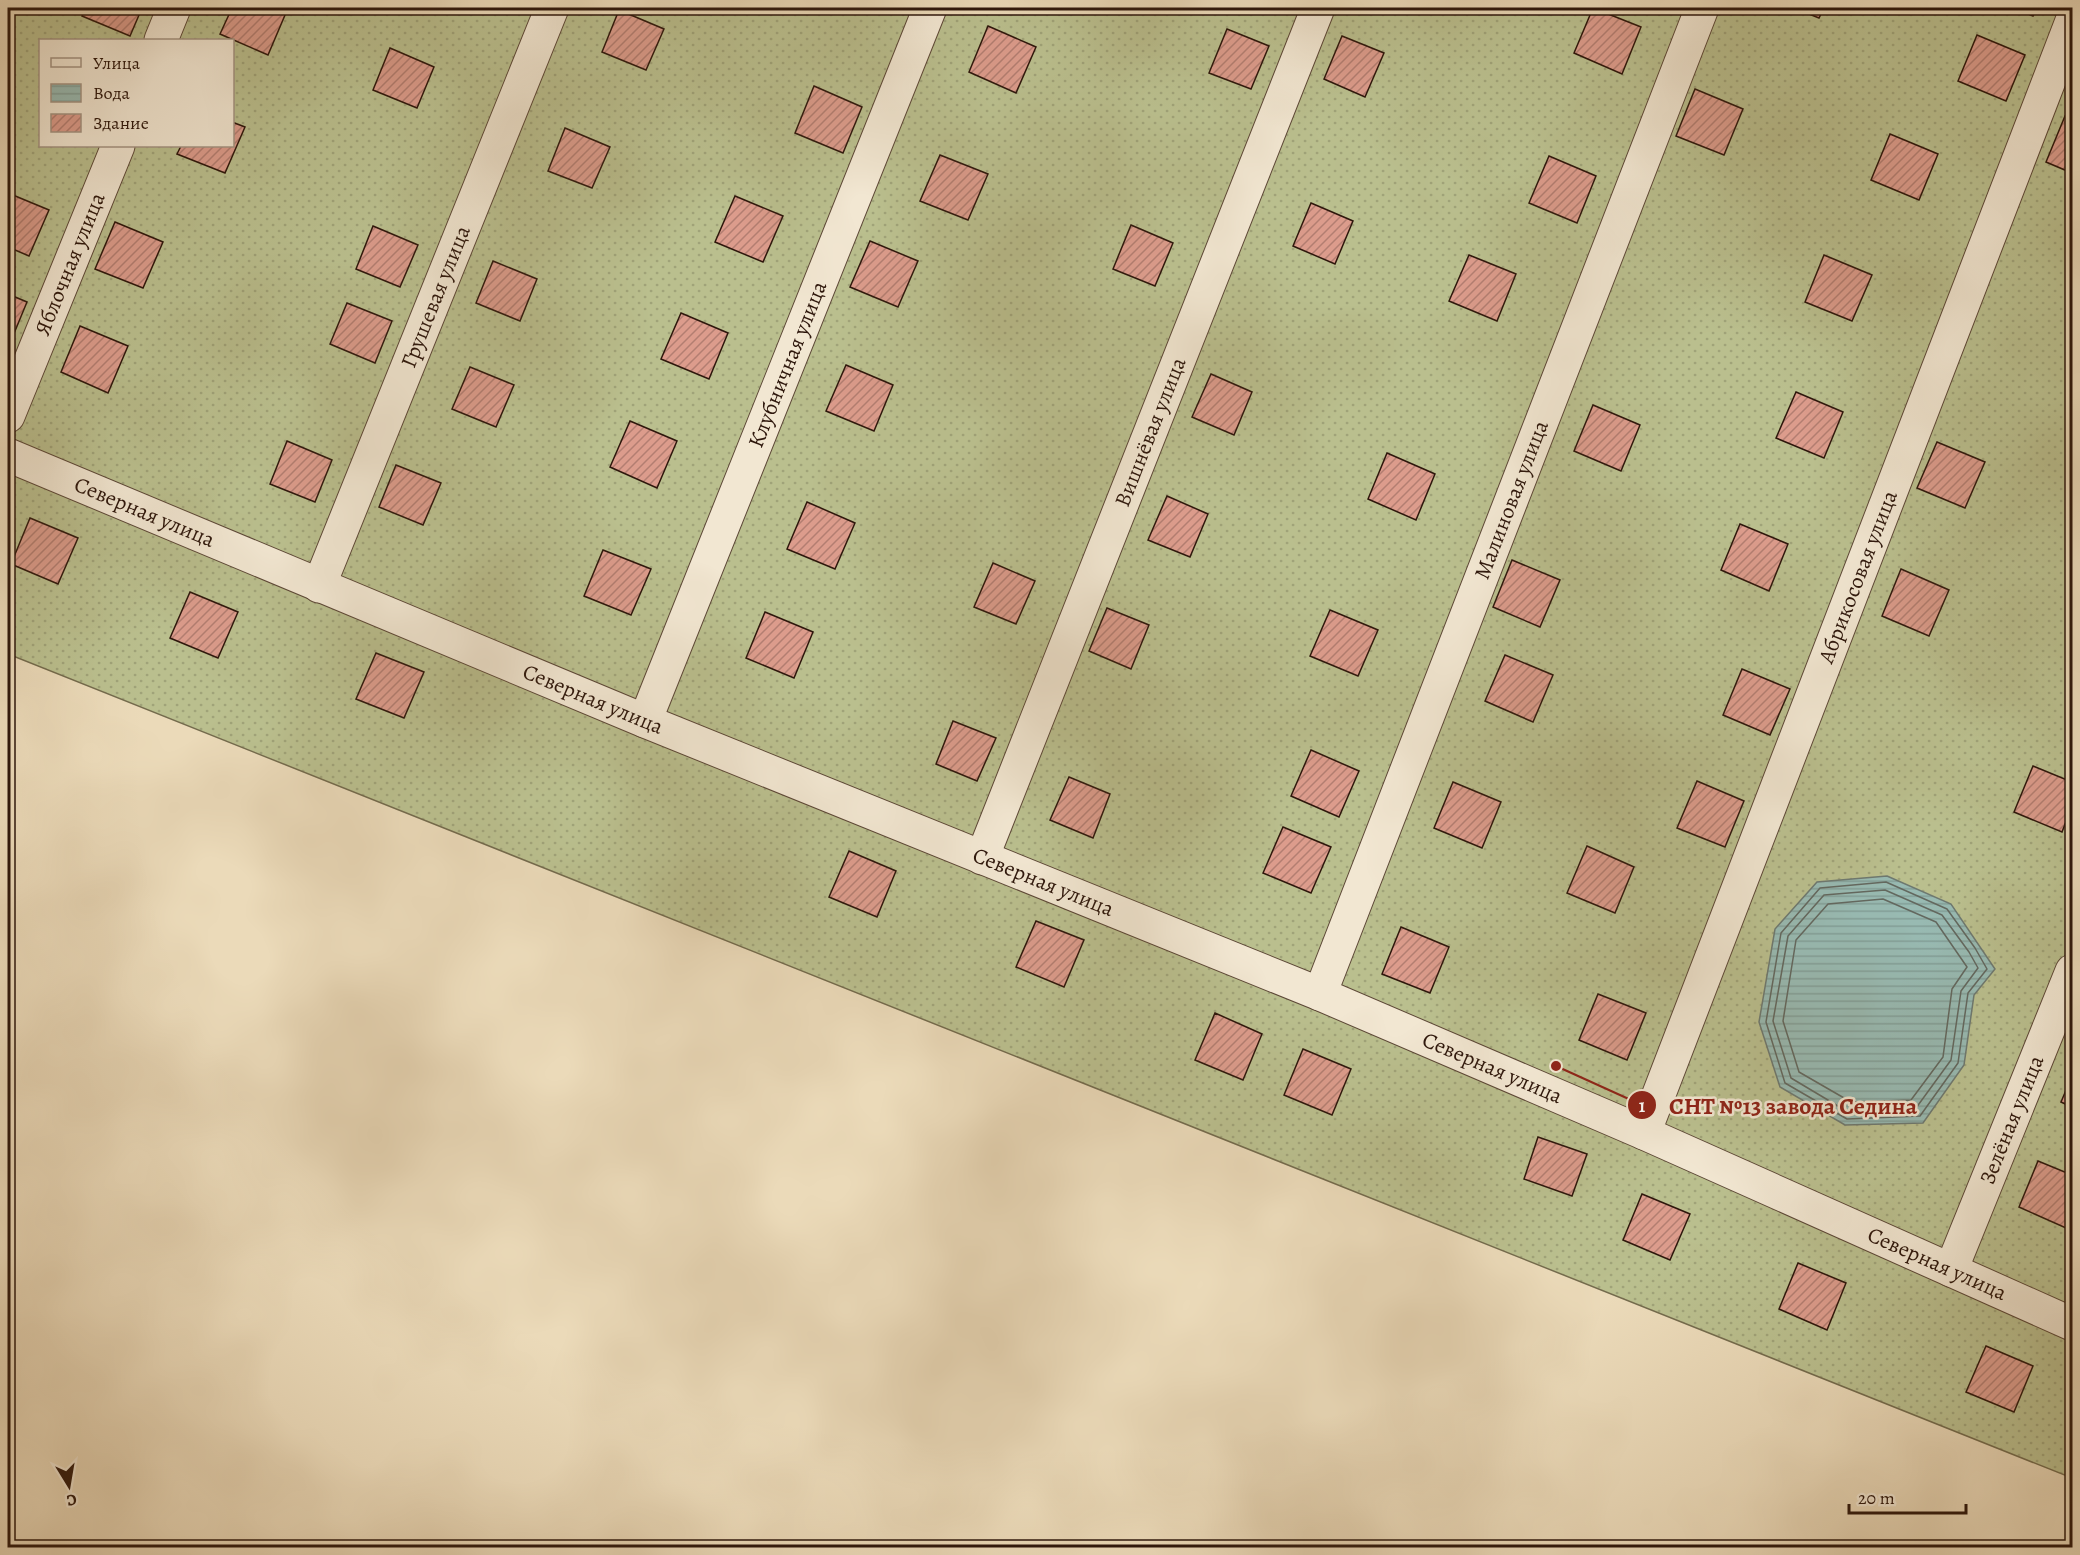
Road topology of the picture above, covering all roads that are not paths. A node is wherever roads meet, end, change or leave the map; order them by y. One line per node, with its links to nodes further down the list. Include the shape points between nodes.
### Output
1 (174, 8): 7 (street)
2 (552, 8): 11 (street, Грушевая улица)
3 (930, 8): 12 (street, Клубничная улица)
4 (1318, 8): 13 (street, Вишнёвая улица)
5 (1702, 8): 15 (street, Малиновая улица)
6 (2073, 21): 16 (street, Абрикосовая улица)
7 (161, 39)
8 (118, 147): 9 (street, Яблочная улица)
9 (8, 416)
10 (8, 455): 11 (street, Северная улица)
11 (319, 586): 12 (street, Северная улица)
12 (645, 720): 13 (street, Северная улица)
13 (982, 858): 15 (street, Северная улица)
14 (2073, 971): 17 (street, Зелёная улица)
15 (1320, 994): 16 (street, Северная улица)
16 (1644, 1133): 17 (street, Северная улица)
17 (1951, 1270): 18 (street, Северная улица)
18 (2073, 1324)

